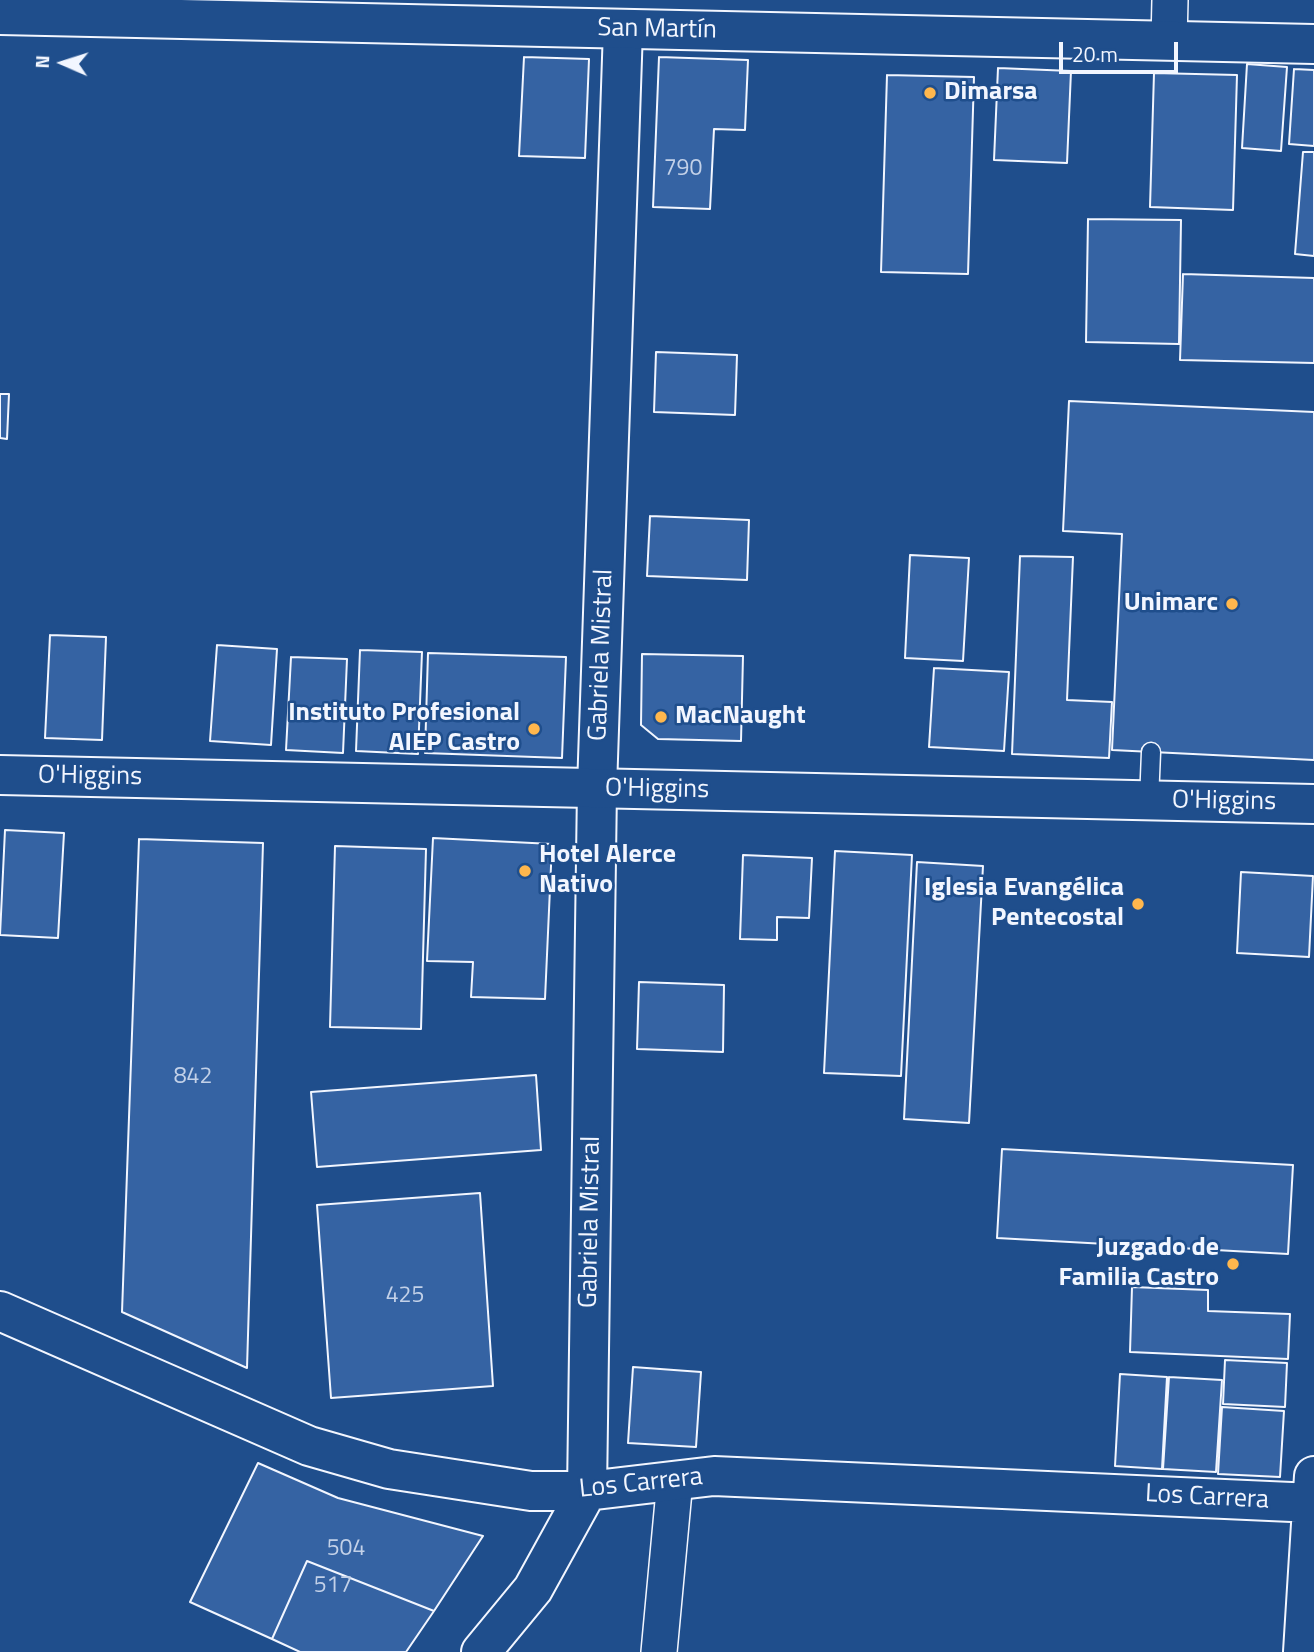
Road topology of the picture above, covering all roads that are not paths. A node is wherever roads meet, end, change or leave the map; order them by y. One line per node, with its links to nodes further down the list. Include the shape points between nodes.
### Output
1 (1170, 0): 5 (street)
2 (392, 12): 3 (main road, San Martín); 4 (main road, San Martín)
3 (0, 15)
4 (623, 29): 5 (main road, San Martín); 9 (main road, Gabriela Mistral)
5 (1169, 41): 6 (main road, San Martín)
6 (1314, 44)
7 (1150, 752): 10 (lane)
8 (0, 775): 9 (main road, O'Higgins)
9 (597, 788): 10 (main road, O'Higgins); 14 (main road, Gabriela Mistral)
10 (1149, 801): 11 (main road, O'Higgins)
11 (1314, 804)
12 (0, 1311): 14 (main road, Los Carrera, via 309,1446 389,1469 531,1490)
13 (675, 1480): 14 (main road, Los Carrera); 15 (main road, Los Carrera, via 714,1476); 17 (street)
14 (587, 1492): 16 (main road, via 533,1589)
15 (1313, 1494): 18 (main road)
16 (481, 1652)
17 (659, 1652)
18 (1303, 1652)

